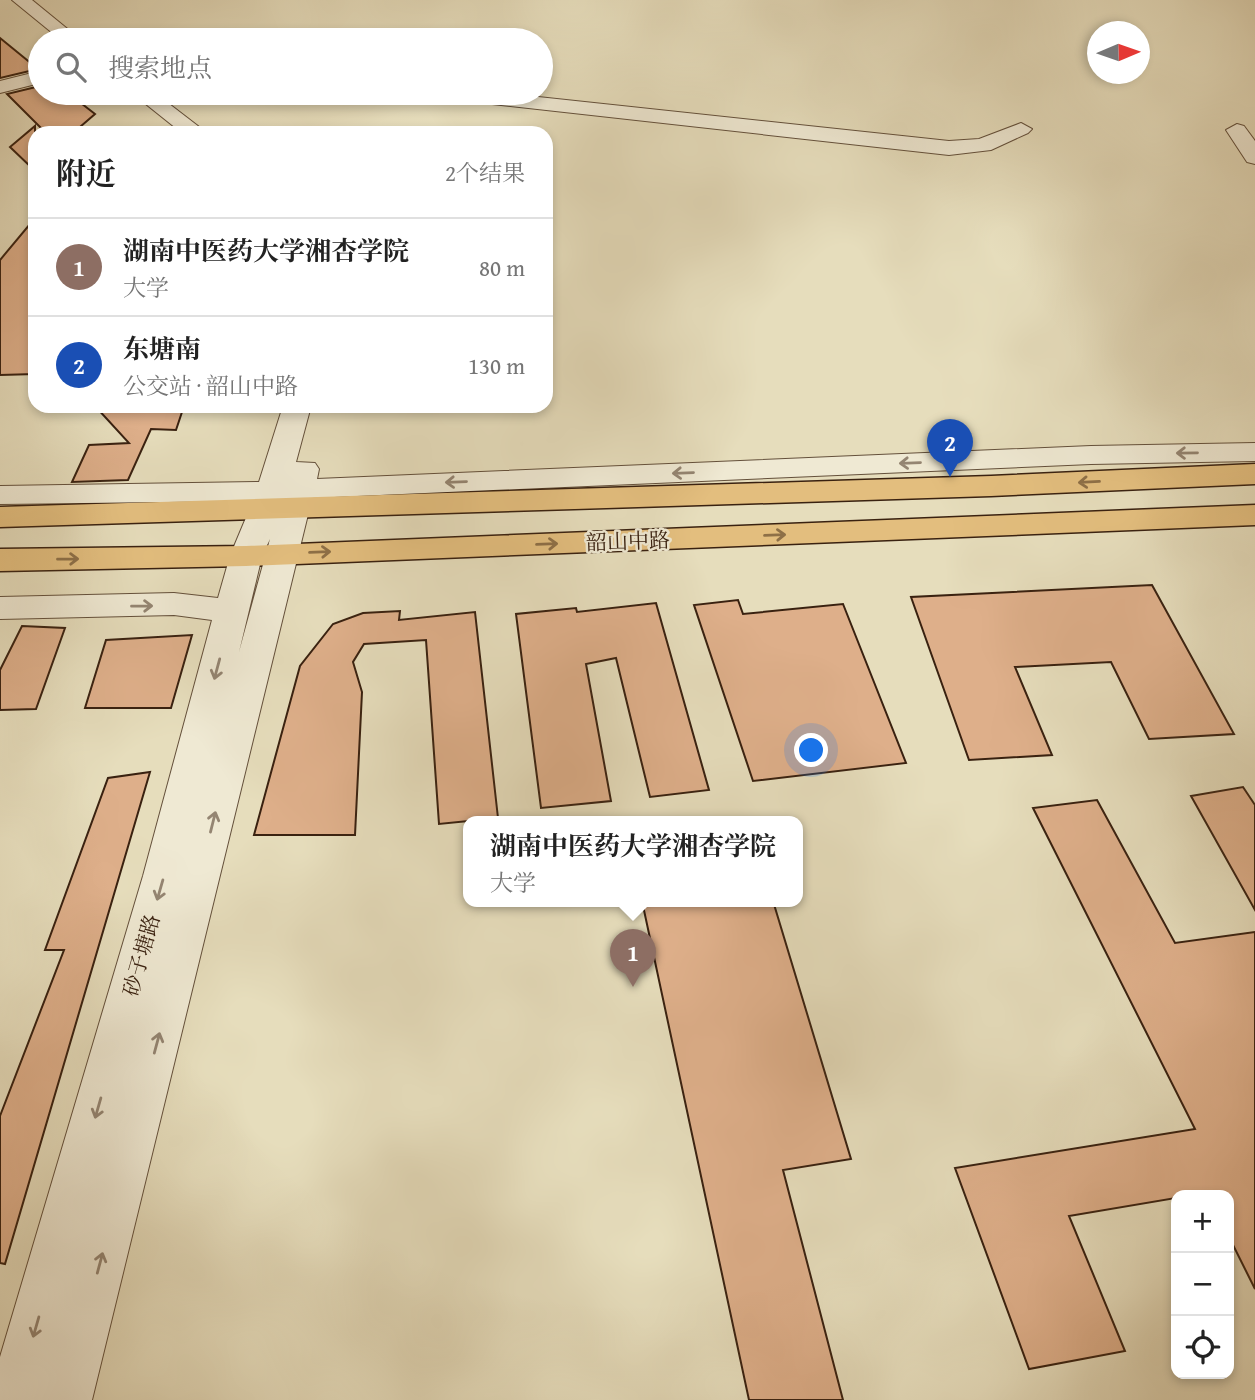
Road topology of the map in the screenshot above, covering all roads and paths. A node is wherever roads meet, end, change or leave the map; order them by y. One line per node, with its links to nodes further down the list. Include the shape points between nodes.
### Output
1 (15, 7): 2 (street); 3 (street)
2 (35, 28)
3 (51, 28)
4 (28, 80): 6 (street)
5 (553, 86): 10 (street)
6 (0, 87)
7 (553, 104): 10 (street)
8 (136, 105): 11 (street)
9 (158, 105): 12 (street)
10 (578, 107): 13 (street, via 949,148 983,145)
11 (164, 126)
12 (187, 126)
13 (1021, 129)
14 (1237, 130): 15 (street)
15 (1255, 156)
16 (296, 413): 21 (street)
17 (317, 413): 21 (street)
18 (1255, 452): 21 (street, one-way to 21, via 1063,456)
19 (1255, 474): 21 (main road, 韶山中路, one-way to 21, via 991,486)
20 (0, 495): 21 (street, via 235,494)
21 (282, 500): 23 (main road, 韶山中路); 24 (street, 砂子塘路)
22 (1255, 514): 24 (main road, 韶山中路, one-way to 22)
23 (0, 517)
24 (264, 555): 25 (main road, 韶山中路, one-way to 24); 27 (street, 砂子塘路); 29 (street, 砂子塘路, one-way to 24)
25 (0, 560)
26 (0, 608): 27 (street, one-way to 27, via 174,604)
27 (232, 611): 28 (street, 砂子塘路, one-way to 28, via 164,876)
28 (15, 1400)
29 (64, 1400)

